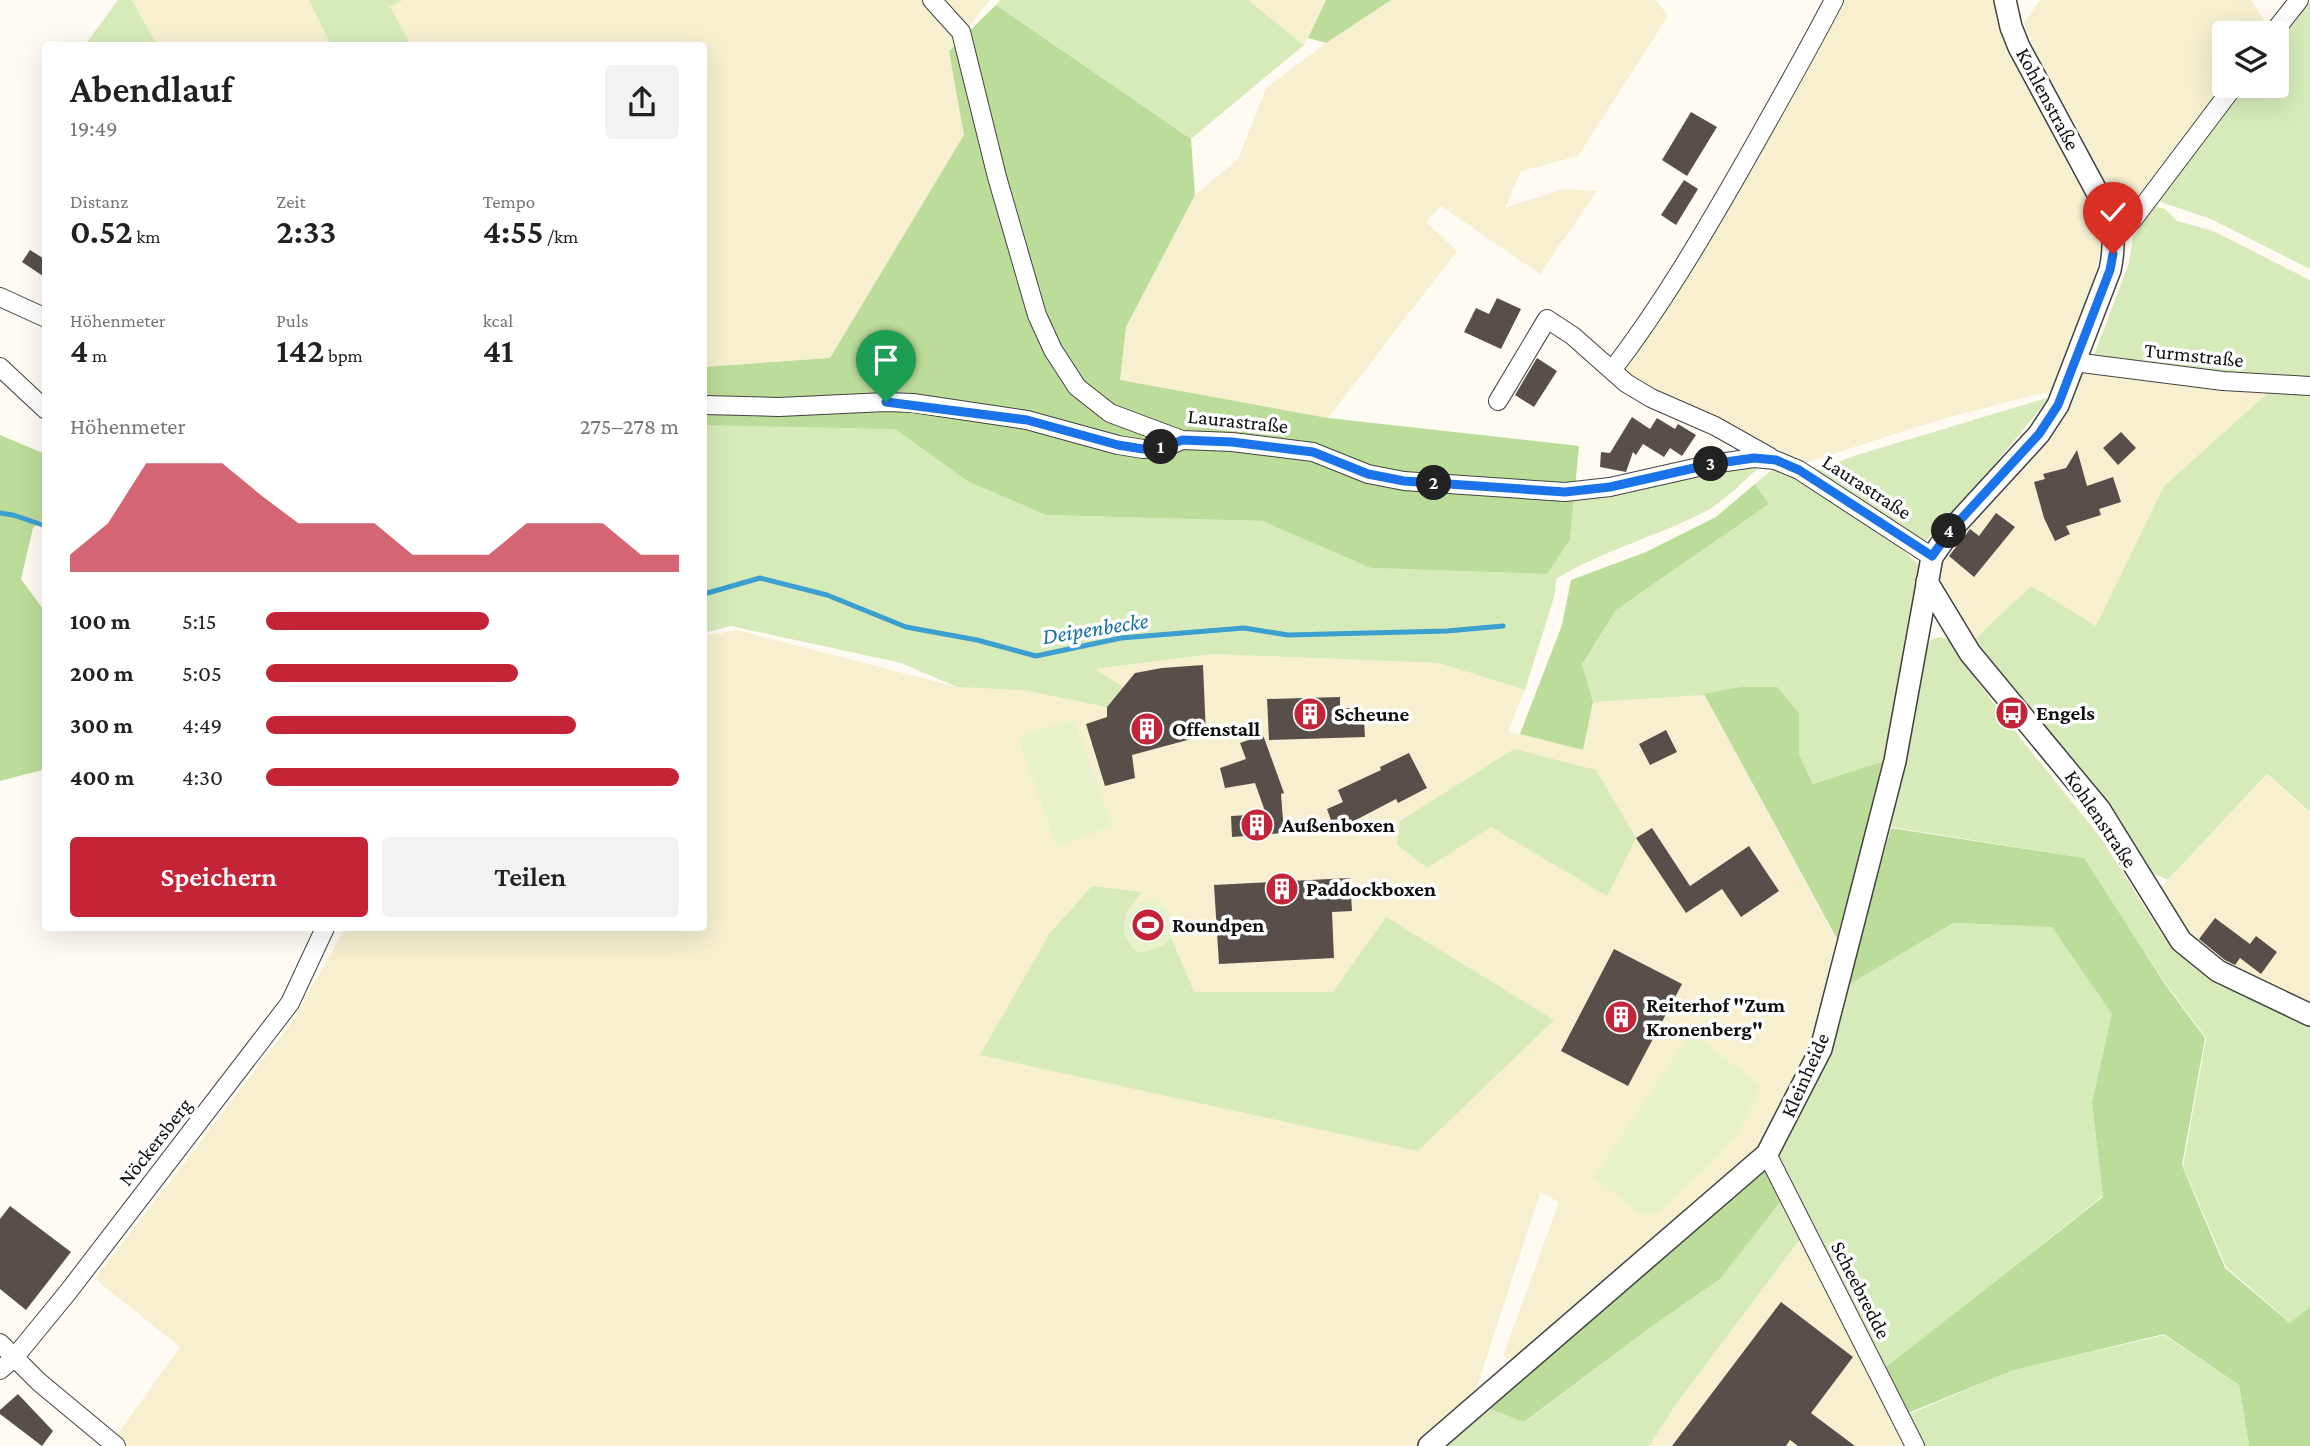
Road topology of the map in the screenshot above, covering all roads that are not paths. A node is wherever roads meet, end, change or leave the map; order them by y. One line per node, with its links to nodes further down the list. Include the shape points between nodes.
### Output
1 (932, 0): 17 (street, Laurastraße, via 961,32 999,188 1037,315 1053,350 1076,387 1110,413)
2 (1833, 0): 12 (street, via 1705,231)
3 (2006, 0): 7 (street, Kohlenstraße, via 2019,47 2093,183)
4 (2299, 0): 5 (street)
5 (2282, 21)
6 (2225, 98): 7 (street, via 2132,221)
7 (2114, 234): 10 (street, Kohlenstraße, via 2110,270)
8 (0, 297): 9 (street)
9 (42, 316)
10 (2074, 362): 13 (street, Turmstraße, via 2223,381); 19 (street, Kohlenstraße, via 2058,405 2039,434)
11 (0, 367): 16 (street)
12 (1613, 369): 14 (street, Laurastraße, via 1547,319); 18 (street, Laurastraße, via 1651,398)
13 (2310, 386)
14 (1498, 401)
15 (707, 405): 17 (street, via 900,402 1027,420 1143,449)
16 (42, 406)
17 (1182, 440): 18 (street, Laurastraße, via 1313,452 1368,474 1404,481 1565,492 1610,487 1712,464)
18 (1776, 460): 19 (street, Laurastraße, via 1799,470)
19 (1932, 556): 20 (street, Kleinheide)
20 (1927, 582): 22 (street, Kohlenstraße, via 1970,653 2100,810 2181,941 2218,971); 23 (street, Kleinheide, via 1895,761 1821,1049)
21 (324, 931): 25 (street, Nöckersberg, via 290,1003 68,1292)
22 (2310, 1015)
23 (1767, 1154): 27 (street, Kleinheide); 28 (street, Scheebredde)
24 (0, 1343): 25 (street)
25 (7, 1364): 26 (street)
26 (116, 1446)
27 (1429, 1446)
28 (1915, 1446)

